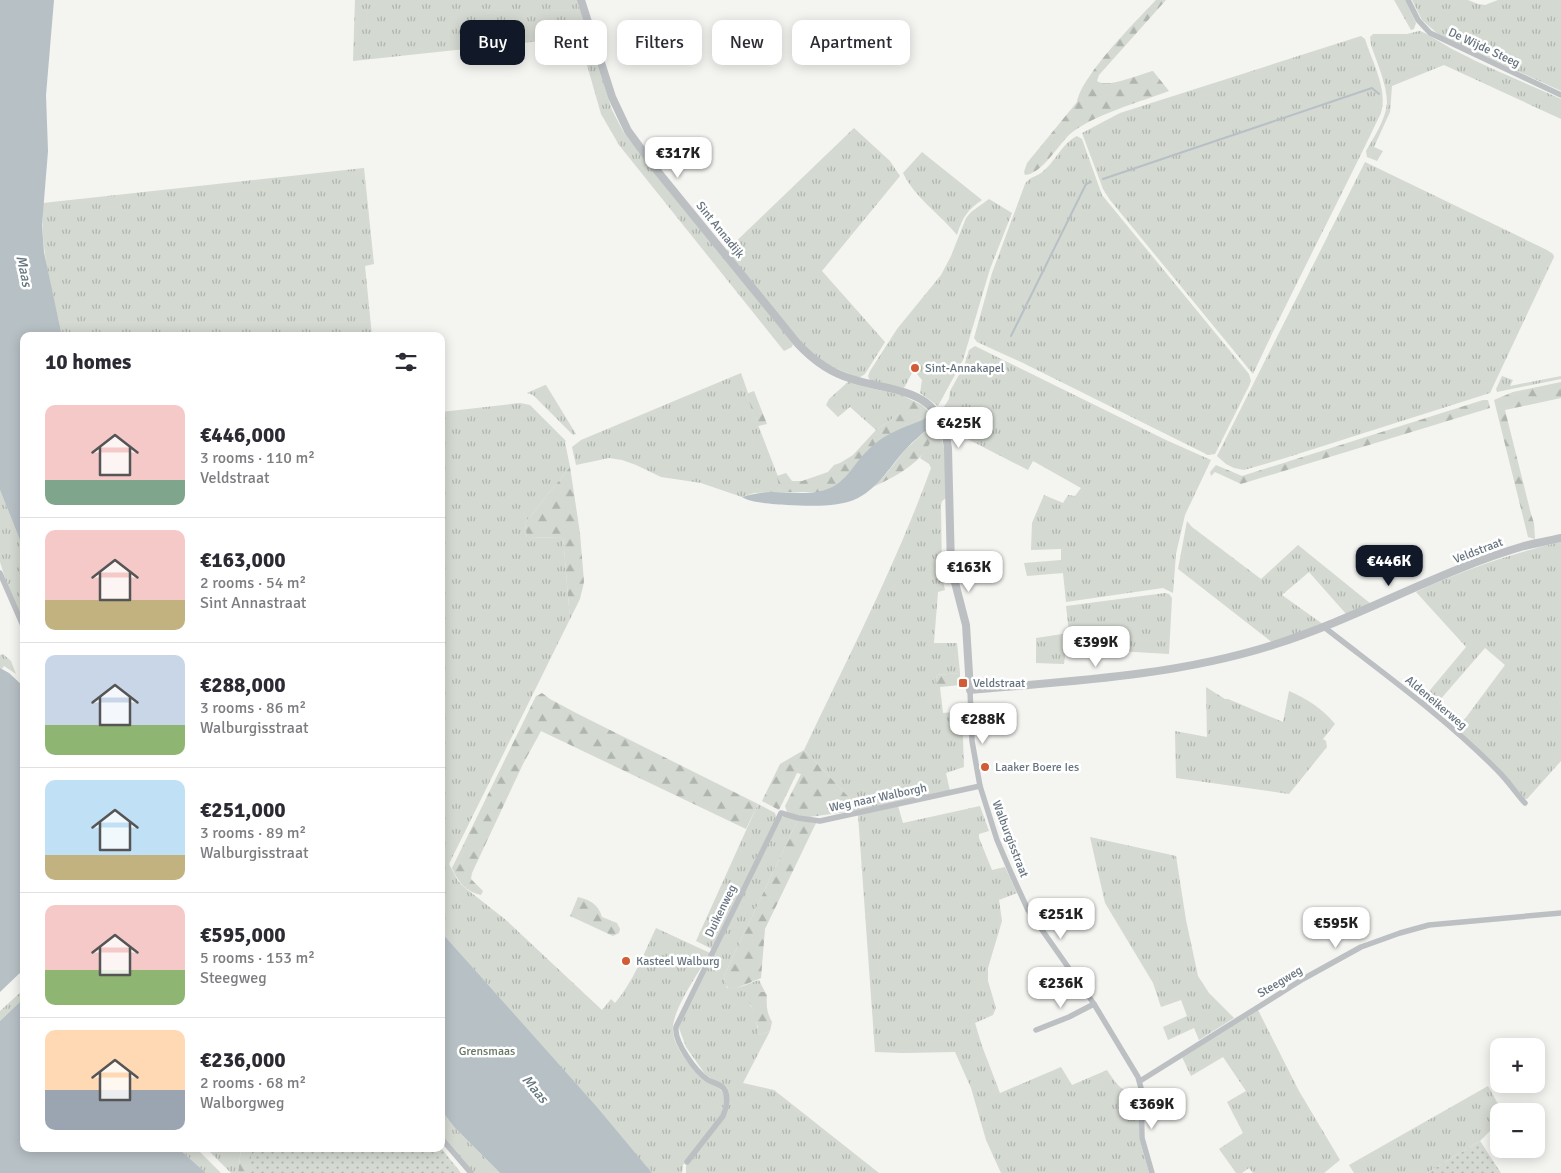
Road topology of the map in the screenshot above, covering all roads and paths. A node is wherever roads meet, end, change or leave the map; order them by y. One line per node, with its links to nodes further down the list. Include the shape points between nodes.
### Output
1 (581, 0): 8 (street, Sint Annadijk, via 612,97 628,131 798,344 829,369 916,396 936,412 946,431 951,567 966,625)
2 (1409, 3): 3 (street, De Wijde Steeg, via 1422,25 1438,38)
3 (1561, 95)
4 (1561, 538): 7 (street, Veldstraat, via 1477,562)
5 (0, 573): 6 (street)
6 (20, 619)
7 (1324, 628): 8 (street, Veldstraat, via 1224,660 1125,677); 10 (street, Aldeneikerweg, via 1411,694 1478,752 1500,772)
8 (970, 690): 9 (street, Walburgisstraat, via 972,740)
9 (980, 786): 11 (street, Weg naar Walborgh, via 820,821); 13 (street, Walburgisstraat, via 997,840 1028,910)
10 (1525, 803)
11 (781, 813): 17 (street, Duikenweg, via 676,1027 678,1041 688,1056 706,1079 723,1087 726,1095 724,1116)
12 (1561, 913): 15 (street, Steegweg, via 1429,925 1361,947 1296,983)
13 (1094, 1004): 14 (street); 15 (street, Walburgisstraat)
14 (1036, 1030)
15 (1140, 1081): 19 (street, via 1142,1138)
16 (445, 1143): 18 (street)
17 (687, 1162)
18 (471, 1173)
19 (1152, 1173)

